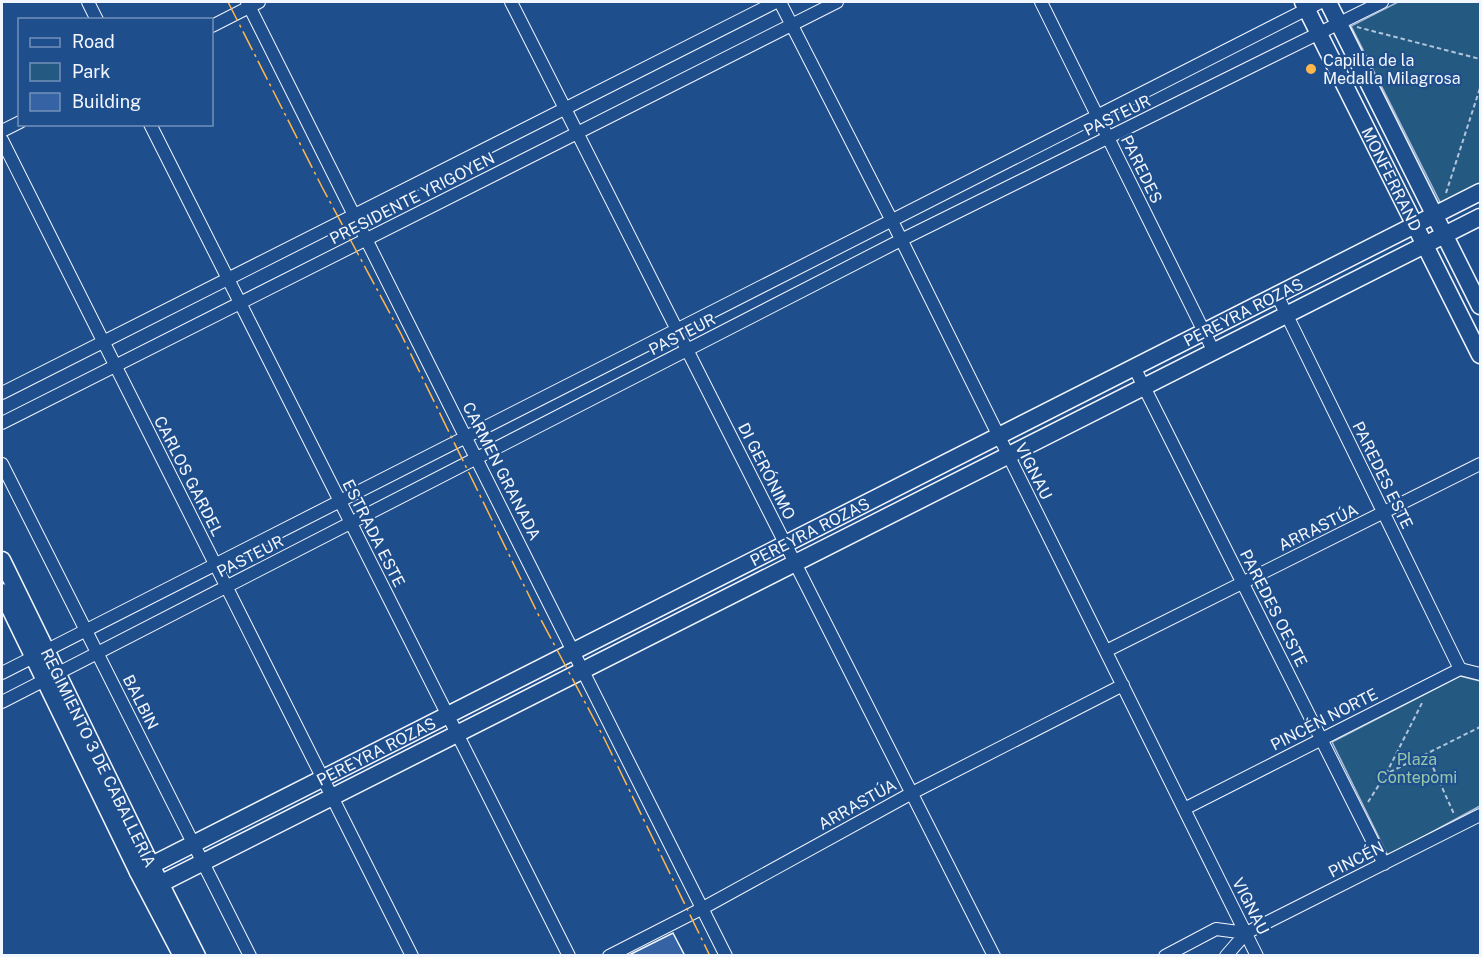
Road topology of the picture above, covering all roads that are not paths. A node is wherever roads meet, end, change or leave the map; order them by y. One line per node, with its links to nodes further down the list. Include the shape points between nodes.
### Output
1 (88, 2): 11 (street)
2 (511, 2): 16 (street, DI GERÓNIMO)
3 (776, 2): 16 (street, PRESIDENTE YRIGOYEN)
4 (780, 2): 12 (street, VIGNAU)
5 (837, 2): 12 (street, PRESIDENTE YRIGOYEN)
6 (1041, 2): 17 (street, PAREDES)
7 (1328, 2): 14 (street, MONFERRAND)
8 (1382, 2): 14 (street, PASTEUR)
9 (252, 3): 13 (street); 25 (street, CARMEN GRANADA)
10 (1310, 4): 15 (street, MONFERRAND); 17 (street, PASTEUR)
11 (96, 18)
12 (792, 24): 21 (street, PRESIDENTE YRIGOYEN); 28 (street, VIGNAU)
13 (213, 25)
14 (1345, 25): 15 (street, PASTEUR); 26 (street, MONFERRAND)
15 (1319, 33): 22 (street, PASTEUR); 29 (street, MONFERRAND)
16 (565, 108): 21 (street, DI GERÓNIMO); 25 (street, PRESIDENTE YRIGOYEN)
17 (1097, 115): 22 (street, PAREDES); 28 (street, PASTEUR)
18 (18, 123): 20 (street)
19 (151, 126): 34 (street, ESTRADA ESTE)
20 (2, 131)
21 (577, 133): 31 (street, PRESIDENTE YRIGOYEN); 39 (street, DI GERÓNIMO)
22 (1108, 138): 32 (street, PASTEUR); 40 (street, PAREDES)
23 (2, 140): 41 (street, CARLOS GARDEL)
24 (1480, 192): 26 (street, PEREYRA ROZAS)
25 (354, 215): 31 (street, CARMEN GRANADA); 34 (street, PRESIDENTE YRIGOYEN)
26 (1435, 215): 29 (street, PEREYRA ROZAS); 30 (street, MONFERRAND)
27 (1480, 217): 30 (street, PEREYRA ROZAS)
28 (891, 219): 32 (street, VIGNAU); 39 (street, PASTEUR)
29 (1415, 225): 33 (street, MONFERRAND); 35 (street, PEREYRA ROZAS)
30 (1445, 235): 33 (street, PEREYRA ROZAS); 37 (street, MONFERRAND)
31 (366, 239): 36 (street, PRESIDENTE YRIGOYEN); 51 (street, CARMEN GRANADA)
32 (901, 240): 42 (street, PASTEUR); 50 (street, VIGNAU)
33 (1425, 245): 38 (street, PEREYRA ROZAS); 44 (street, MONFERRAND)
34 (228, 279): 36 (street, ESTRADA ESTE); 41 (street, PRESIDENTE YRIGOYEN)
35 (1277, 295): 38 (street, PAREDES ESTE); 40 (street, PEREYRA ROZAS)
36 (240, 303): 45 (street, PRESIDENTE YRIGOYEN); 56 (street, ESTRADA ESTE)
37 (1480, 306)
38 (1287, 315): 43 (street, PEREYRA ROZAS); 57 (street, PAREDES ESTE)
39 (677, 329): 42 (street, DI GERÓNIMO); 51 (street, PASTEUR)
40 (1204, 332): 43 (street, PAREDES); 46 (street, PEREYRA ROZAS)
41 (103, 342): 45 (street, CARLOS GARDEL); 48 (street, PRESIDENTE YRIGOYEN)
42 (687, 350): 53 (street, PASTEUR); 59 (street, DI GERÓNIMO)
43 (1214, 352): 47 (street, PEREYRA ROZAS)
44 (1480, 355)
45 (115, 366): 49 (street, PRESIDENTE YRIGOYEN); 62 (street, CARLOS GARDEL)
46 (1134, 367): 47 (street, PAREDES OESTE); 50 (street, PEREYRA ROZAS)
47 (1144, 387): 52 (street, PEREYRA ROZAS); 63 (street, PAREDES OESTE)
48 (2, 393)
49 (2, 423)
50 (999, 436): 52 (street, VIGNAU); 59 (street, PEREYRA ROZAS)
51 (466, 437): 53 (street, CARMEN GRANADA); 56 (street, PASTEUR)
52 (1008, 455): 61 (street, PEREYRA ROZAS); 68 (street, VIGNAU)
53 (477, 458): 58 (street, PASTEUR); 67 (street, CARMEN GRANADA)
54 (2, 464): 66 (street, BALBIN)
55 (1480, 464): 57 (street, ARRASTÚA)
56 (340, 501): 58 (street, ESTRADA ESTE); 62 (street, PASTEUR)
57 (1384, 513): 63 (street, ARRASTÚA); 71 (street, PAREDES ESTE)
58 (351, 523): 64 (street, PASTEUR); 78 (street, ESTRADA ESTE)
59 (786, 543): 61 (street, DI GERÓNIMO); 67 (street, PEREYRA ROZAS)
60 (2, 560): 69 (street, REGIMIENTO 3 DE CABALLERÍA)
61 (795, 563): 72 (street, PEREYRA ROZAS); 82 (street, DI GERÓNIMO)
62 (215, 565): 64 (street, CARLOS GARDEL); 66 (street, PASTEUR)
63 (1243, 583): 68 (street, ARRASTÚA); 80 (street, PAREDES OESTE)
64 (226, 587): 70 (street, PASTEUR); 81 (street, CARLOS GARDEL)
65 (2, 592): 69 (street, REGIMIENTO 3 DE CABALLERÍA)
66 (86, 631): 69 (street, PASTEUR); 70 (street, BALBIN)
67 (573, 651): 72 (street, CARMEN GRANADA); 78 (street, PEREYRA ROZAS)
68 (1106, 651): 76 (street, VIGNAU)
69 (41, 654): 73 (street, PASTEUR); 75 (street, REGIMIENTO 3 DE CABALLERÍA)
70 (98, 654): 75 (street, PASTEUR); 86 (street, BALBIN)
71 (1460, 669): 74 (street); 80 (street, PINCÉN NORTE)
72 (583, 670): 79 (street, PEREYRA ROZAS); 91 (street, CARMEN GRANADA)
73 (2, 673)
74 (1480, 674)
75 (52, 677): 77 (street, PASTEUR); 89 (street, REGIMIENTO 3 DE CABALLERÍA)
76 (1123, 685): 82 (street, ARRASTÚA); 84 (street, VIGNAU)
77 (2, 702)
78 (447, 715): 79 (street, ESTRADA ESTE); 81 (street, PEREYRA ROZAS)
79 (457, 734): 83 (street, PEREYRA ROZAS); 97 (street, ESTRADA ESTE)
80 (1322, 739): 84 (street, PINCÉN NORTE); 88 (street, PAREDES OESTE)
81 (322, 778): 83 (street, CARLOS GARDEL); 86 (street, PEREYRA ROZAS)
82 (912, 793): 91 (street, ARRASTÚA); 100 (street, DI GERÓNIMO)
83 (332, 797): 87 (street, PEREYRA ROZAS); 96 (street, CARLOS GARDEL)
84 (1184, 809): 92 (street, VIGNAU)
85 (1480, 815): 88 (street, PINCÉN)
86 (193, 843): 87 (street, BALBIN); 89 (street, PEREYRA ROZAS)
87 (202, 862): 90 (street, PEREYRA ROZAS); 95 (street, BALBIN)
88 (1384, 864): 92 (street, PINCÉN)
89 (144, 869): 90 (street, REGIMIENTO 3 DE CABALLERÍA)
90 (154, 886): 93 (street, REGIMIENTO 3 DE CABALLERÍA); 94 (street, REGIMIENTO 3 DE CABALLERÍA)
91 (703, 908): 98 (street, ARRASTÚA); 99 (street, CARMEN GRANADA)
92 (1246, 933): 101 (street, via 1216,929); 102 (street, PINCÉN); 103 (street, VIGNAU)
93 (182, 956)
94 (197, 956)
95 (250, 956)
96 (411, 956)
97 (569, 956)
98 (609, 956)
99 (726, 956)
100 (994, 956)
101 (1165, 956)
102 (1226, 956)
103 (1257, 956)

